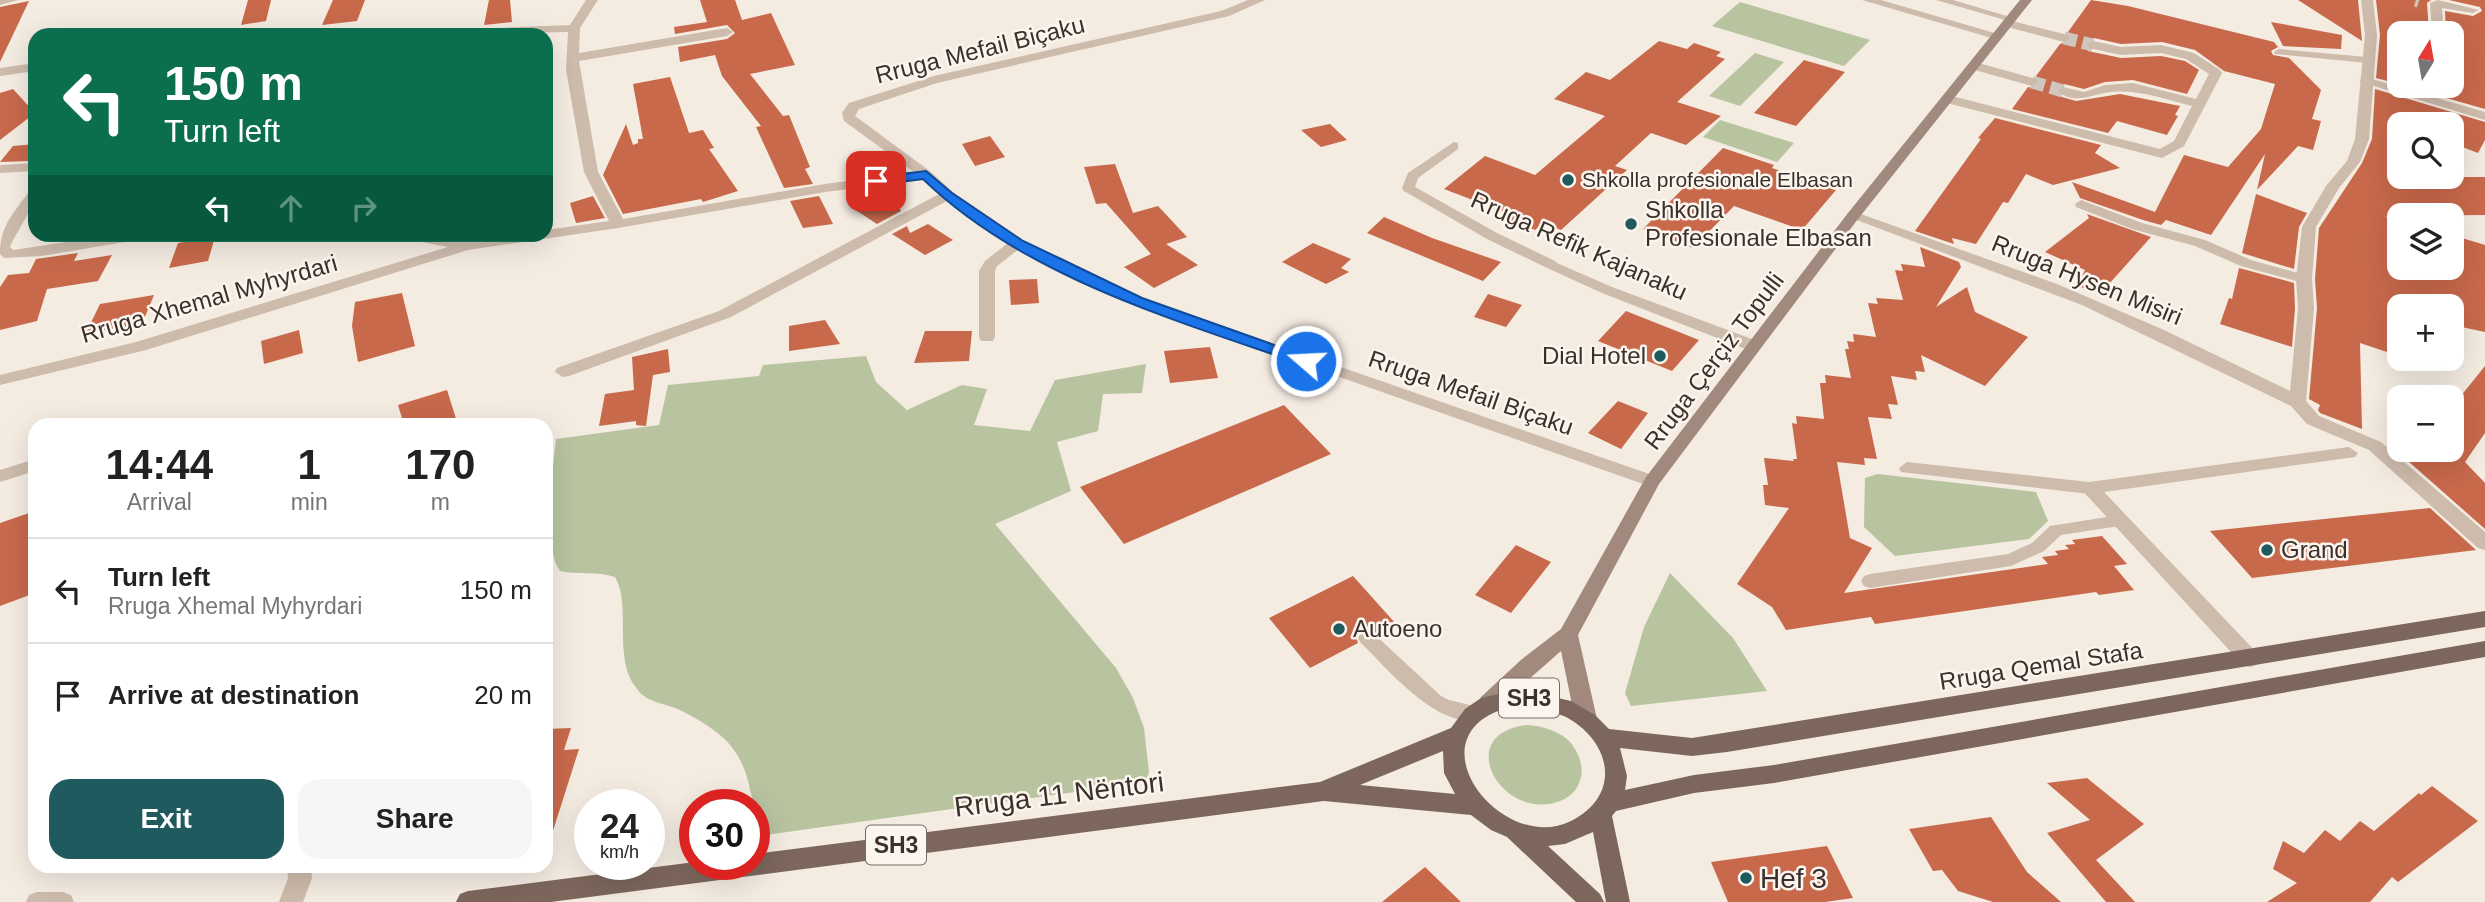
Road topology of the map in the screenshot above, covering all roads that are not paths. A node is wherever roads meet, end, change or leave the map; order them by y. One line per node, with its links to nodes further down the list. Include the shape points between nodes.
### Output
1 (12, 0): 9 (street)
2 (592, 0): 14 (street)
3 (1259, 0): 34 (street, Rruga Mefail Biçaku, via 1225,14 934,80 850,109 853,122)
4 (1868, 0): 13 (street)
5 (1941, 0): 13 (lane)
6 (2026, 0): 13 (main road, Rruga Çerçiz Topulli)
7 (2367, 0): 21 (street, via 2371,35)
8 (2419, 1): 10 (street)
9 (0, 2)
10 (2435, 3): 11 (street); 12 (street)
11 (2473, 10)
12 (2437, 21)
13 (2006, 26): 17 (street); 22 (main road, Rruga Çerçiz Topulli)
14 (574, 28): 15 (street); 20 (street)
15 (553, 29)
16 (727, 32): 20 (street)
17 (2064, 38)
18 (2094, 45): 29 (street, via 2121,51 2161,49 2190,56 2217,73)
19 (2279, 52): 21 (lane)
20 (572, 58): 39 (street, via 591,172)
21 (2367, 60): 25 (street)
22 (1975, 66): 26 (street); 28 (main road, Rruga Çerçiz Topulli)
23 (28, 68): 24 (street)
24 (0, 72)
25 (2365, 80): 30 (lane); 47 (street, via 2362,139 2353,162 2309,227)
26 (2032, 82)
27 (2063, 91): 29 (street, via 2085,96 2133,87)
28 (1948, 99): 29 (street, via 2162,154 2179,143); 38 (main road, Rruga Çerçiz Topulli)
29 (2199, 104)
30 (2485, 116)
31 (1454, 146): 46 (lane, Rruga Refik Kajanaku, via 1412,176 1408,188)
32 (28, 167): 33 (street)
33 (0, 169)
34 (926, 175): 35 (street, Rruga Mefail Biçaku); 39 (street, Rruga Xhemal Myhyrdari)
35 (948, 195): 44 (street, Rruga Mefail Biçaku); 50 (street, via 725,314)
36 (28, 203): 41 (street, via 2,248 9,255)
37 (2081, 204): 47 (lane)
38 (1853, 216): 49 (main road, Rruga Çerçiz Topulli); 52 (street, Rruga Hysen Misiri, via 2005,269 2163,334)
39 (618, 224): 40 (street, Rruga Xhemal Myhyrdari)
40 (553, 233)
41 (101, 242)
42 (444, 242): 45 (street)
43 (494, 242): 45 (street, Rruga Xhemal Myhyrdari)
44 (1018, 243): 48 (street, via 987,271); 57 (street, Rruga Mefail Biçaku, via 1172,315)
45 (466, 246): 51 (street, Rruga Xhemal Myhyrdari, via 140,345)
46 (1550, 264): 49 (street, Rruga Refik Kajanaku)
47 (2304, 279): 52 (street, via 2306,308)
48 (987, 337)
49 (1754, 346): 57 (main road, Rruga Çerçiz Topulli)
50 (563, 372)
51 (0, 380)
52 (2297, 402): 60 (street, Rruga Hysen Misiri, via 2313,420 2375,446)
53 (2349, 453): 58 (street)
54 (28, 467): 56 (street)
55 (1907, 468): 58 (lane)
56 (0, 476)
57 (1652, 481): 63 (main road, Rruga Çerçiz Topulli)
58 (2089, 488): 59 (street)
59 (2120, 521): 61 (lane, via 2056,530 2038,547 2011,560); 66 (street)
60 (2485, 543)
61 (1870, 581)
62 (2485, 619): 66 (main road, Rruga Qemal Stafa)
63 (1568, 635): 67 (main road); 68 (main road)
64 (1367, 638): 67 (lane, via 1434,701 1445,707)
65 (2485, 649): 73 (main road, via 1774,774 1694,784)
66 (2250, 659): 70 (main road, Rruga Qemal Stafa, via 1727,743 1692,747)
67 (1482, 708): 68 (main road, SH3, via 1519,697 1546,700); 69 (main road, SH3)
68 (1586, 719): 70 (main road, SH3)
69 (1458, 735): 71 (main road, Rruga 11 Nëntori / SH3); 72 (main road, SH3, via 1453,752 1455,772)
70 (1604, 737): 73 (main road, SH3, via 1616,771 1615,788)
71 (1324, 790): 72 (main road, Rruga 11 Nëntori / SH3); 76 (main road, Rruga 11 Nëntori / SH3)
72 (1476, 807): 74 (main road, SH3)
73 (1605, 810): 74 (main road, SH3, via 1564,834); 82 (main road, SH3)
74 (1515, 830): 81 (main road, SH3)
75 (300, 873): 79 (street)
76 (545, 897): 80 (main road, Rruga 11 Nëntori / SH3)
77 (37, 902): 78 (lane)
78 (62, 902)
79 (291, 902)
80 (468, 902)
81 (1592, 902)
82 (1618, 902)

